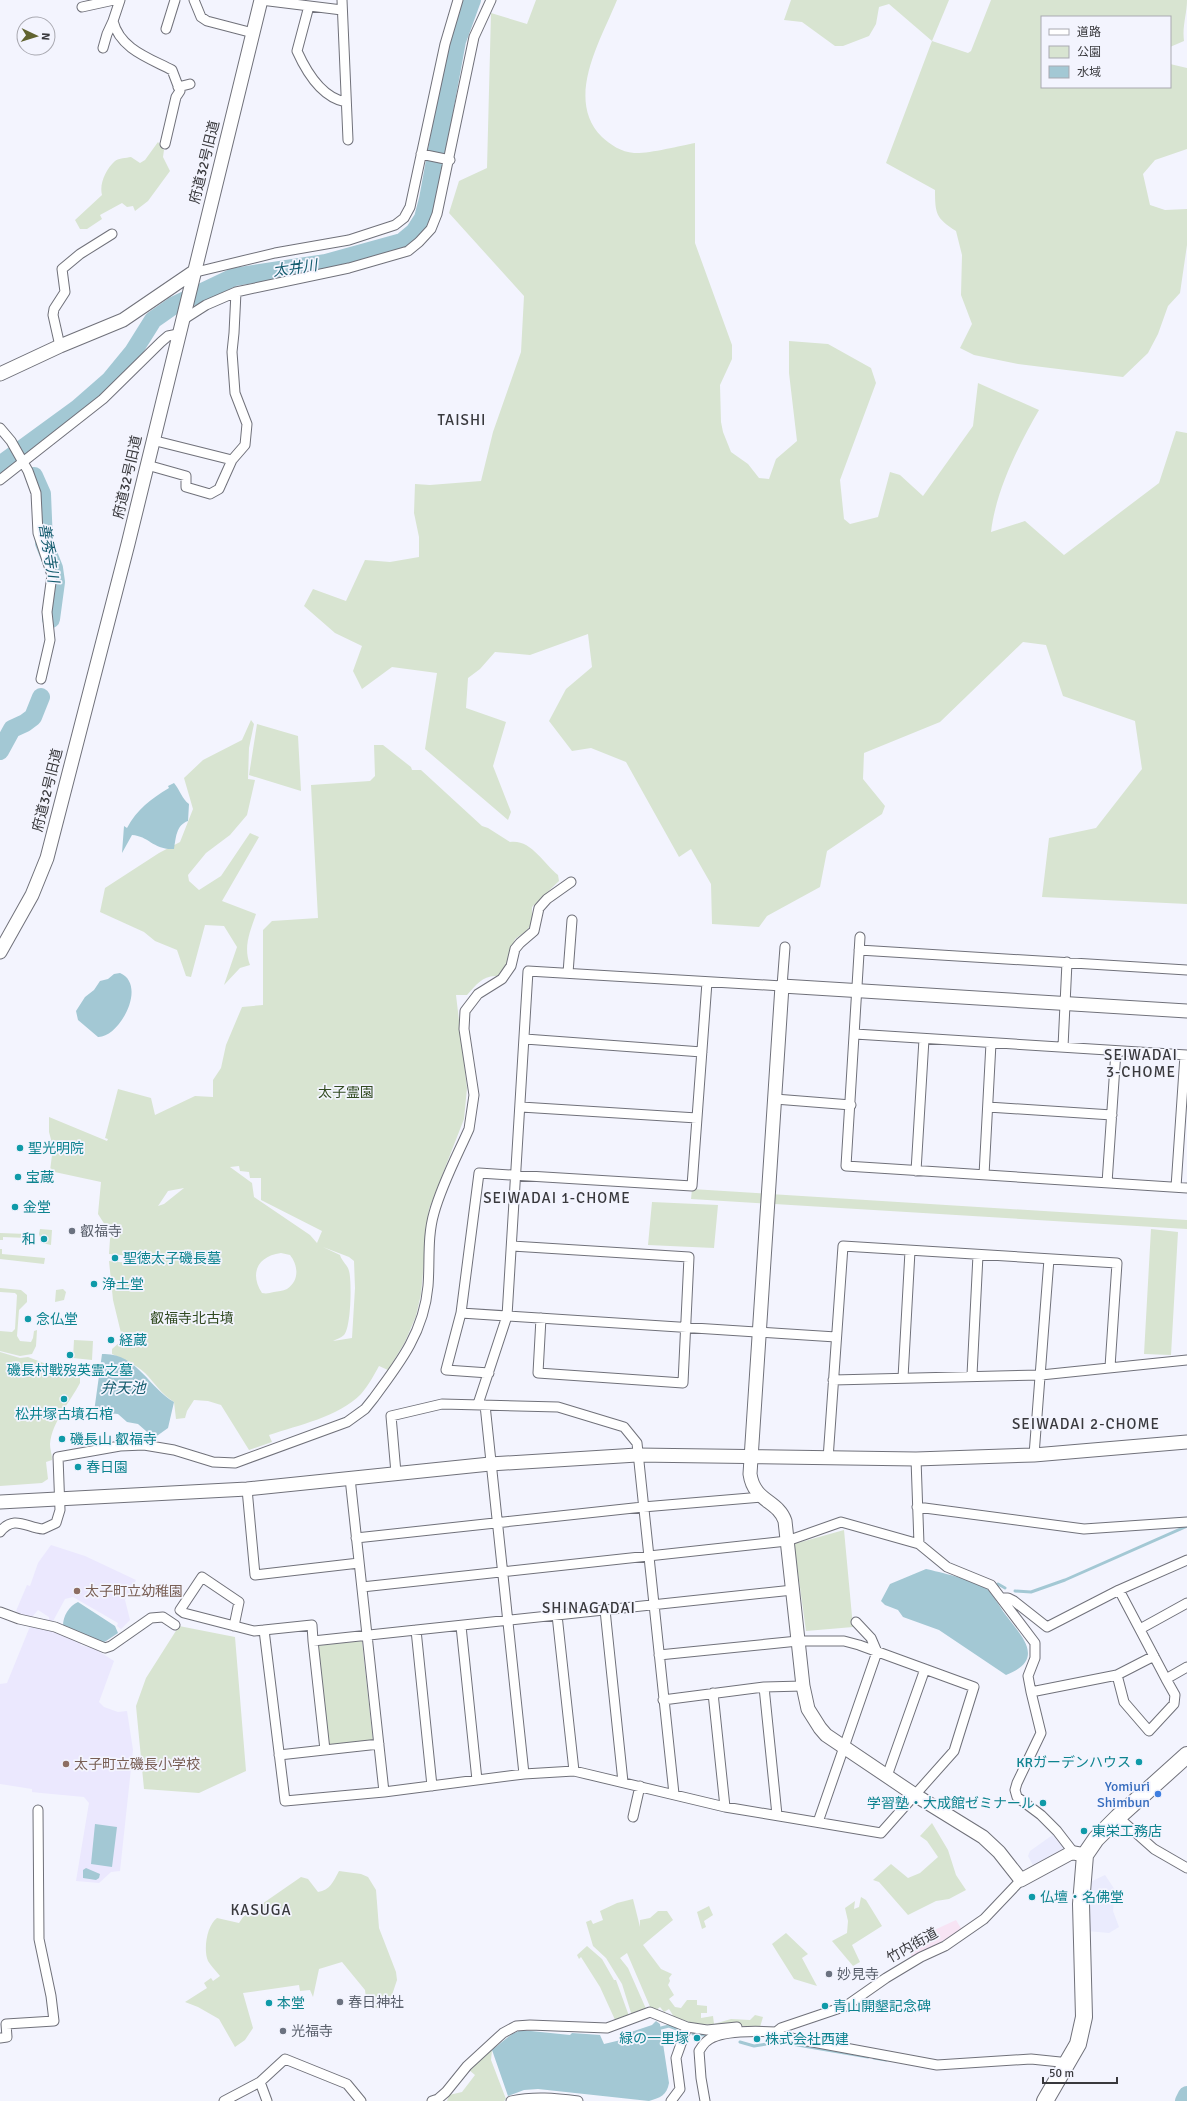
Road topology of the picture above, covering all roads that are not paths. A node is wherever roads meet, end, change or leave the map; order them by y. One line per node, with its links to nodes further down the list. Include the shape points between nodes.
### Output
1 (114, 0): 10 (street)
2 (120, 0): 12 (street)
3 (174, 0): 13 (street)
4 (194, 0): 14 (street, via 201,17 207,21)
5 (261, 0): 9 (street); 14 (street, 府道32号旧道)
6 (342, 0): 11 (street)
7 (458, 0): 21 (street, via 444,44)
8 (491, 0): 22 (street, via 474,38)
9 (309, 6): 11 (street); 18 (street, via 297,51 308,75 336,100)
10 (82, 7)
11 (342, 10): 18 (street)
12 (113, 21): 15 (street); 17 (street, via 117,30 136,53 172,70)
13 (170, 27)
14 (253, 33): 24 (street, 府道32号旧道)
15 (103, 48)
16 (190, 84): 17 (street)
17 (178, 87): 20 (street, via 180,91 176,97)
18 (346, 102): 19 (street)
19 (348, 140)
20 (165, 144)
21 (424, 155): 22 (street); 24 (street, via 410,207 404,218 395,225 349,240 275,254)
22 (447, 160): 25 (street, via 437,214 431,229 408,251 349,268)
23 (112, 234): 27 (street, via 62,269 65,292 54,308 53,316)
24 (191, 279): 26 (street, 府道32号旧道); 27 (street, via 123,320)
25 (236, 292): 26 (street, via 206,304); 31 (street, via 232,352 235,393 247,424 245,445)
26 (181, 323): 30 (street, 府道32号旧道); 32 (street, via 103,399)
27 (60, 346): 28 (street)
28 (0, 374)
29 (0, 428): 32 (street, via 11,441)
30 (152, 440): 31 (street); 33 (street, 府道32号旧道)
31 (232, 460): 33 (street, via 219,489 210,494 186,487 186,476)
32 (21, 462): 34 (street); 35 (street, via 36,493 38,533 52,575 47,612 50,640)
33 (146, 465): 41 (street, 府道32号旧道, via 47,858 32,894)
34 (0, 480)
35 (41, 679)
36 (571, 882): 43 (street, via 539,908 534,931 515,950)
37 (572, 920): 46 (street)
38 (860, 938): 40 (street)
39 (785, 947): 48 (street)
40 (859, 950): 42 (street); 49 (street)
41 (0, 952)
42 (1067, 962): 44 (street); 50 (street)
43 (511, 966): 45 (street); 101 (street, via 502,979 478,994 465,1011 464,1029 474,1095 468,1129 434,1214 428,1286 418,1332 374,1399 347,1422 235,1463 213,1462 174,1450 144,1445 120,1446 58,1457)
44 (1187, 970)
45 (528, 971): 46 (street); 53 (street)
46 (568, 973): 47 (street)
47 (707, 982): 48 (street); 58 (street)
48 (782, 986): 49 (street); 60 (street)
49 (857, 990): 50 (street); 52 (street)
50 (1064, 1003): 51 (street); 56 (street)
51 (1187, 1011)
52 (855, 1034): 54 (street); 61 (street)
53 (525, 1039): 58 (street); 62 (street)
54 (924, 1039): 55 (street); 66 (street)
55 (992, 1043): 56 (street); 63 (street)
56 (1062, 1047): 57 (street)
57 (1116, 1051): 59 (street); 64 (street)
58 (702, 1052): 65 (street)
59 (1186, 1055): 70 (street)
60 (774, 1099): 61 (street); 80 (street)
61 (851, 1105): 66 (street, via 846,1166)
62 (521, 1107): 65 (street); 67 (street)
63 (988, 1107): 64 (street); 68 (street)
64 (1112, 1114): 69 (street)
65 (697, 1118): 67 (street, via 692,1186)
66 (916, 1171): 68 (street)
67 (516, 1175): 72 (street); 76 (street, via 479,1173)
68 (984, 1175): 69 (street)
69 (1107, 1183): 70 (street)
70 (1176, 1187): 71 (street)
71 (1187, 1188)
72 (512, 1246): 77 (street); 79 (street, via 689,1257)
73 (910, 1251): 74 (street); 81 (street, via 842,1246); 87 (street)
74 (978, 1255): 75 (street); 85 (street)
75 (1049, 1259): 83 (street, via 1117,1263); 86 (street)
76 (461, 1313): 77 (street); 84 (street, via 446,1370)
77 (507, 1316): 78 (street); 84 (street)
78 (541, 1318): 79 (street); 79 (street, via 538,1374 683,1383)
79 (685, 1328): 80 (street)
80 (760, 1333): 81 (street); 93 (street)
81 (836, 1337): 88 (street)
82 (1187, 1360): 83 (street)
83 (1110, 1367): 86 (street)
84 (489, 1373): 89 (street)
85 (972, 1375): 86 (street); 87 (street)
86 (1041, 1375): 92 (street)
87 (903, 1378): 88 (street)
88 (833, 1380): 94 (street)
89 (481, 1404): 91 (street, via 558,1407 624,1427 637,1443); 96 (street); 97 (street, via 442,1404 392,1416)
90 (1187, 1442): 92 (street)
91 (637, 1455): 93 (street); 96 (street); 103 (street)
92 (1034, 1455): 95 (street)
93 (752, 1456): 94 (street); 100 (street, via 751,1481 753,1488)
94 (828, 1459): 95 (street)
95 (916, 1459): 104 (street)
96 (490, 1464): 97 (street); 105 (street)
97 (396, 1473): 98 (street)
98 (350, 1478): 99 (street); 108 (street)
99 (247, 1489): 101 (street); 113 (street, via 255,1575)
100 (762, 1497): 103 (street); 109 (street, via 784,1517)
101 (60, 1498): 102 (street); 107 (street, via 59,1517 50,1527 39,1529 19,1523 10,1524)
102 (0, 1502)
103 (642, 1507): 105 (street); 111 (street)
104 (917, 1507): 106 (street, via 1084,1529); 110 (street)
105 (496, 1522): 108 (street); 114 (street)
106 (1187, 1522)
107 (0, 1532)
108 (356, 1538): 113 (street)
109 (787, 1541): 110 (street, via 841,1522); 111 (street); 116 (street)
110 (919, 1544): 118 (street, via 947,1567 992,1585)
111 (647, 1556): 114 (street); 120 (street)
112 (1187, 1560): 117 (street)
113 (359, 1563): 115 (street)
114 (502, 1571): 115 (street); 124 (street)
115 (362, 1587): 132 (street)
116 (793, 1590): 120 (street); 134 (street)
117 (1119, 1590): 118 (street, via 1047,1627 1014,1601); 131 (street)
118 (1002, 1598): 144 (street, via 1035,1643 1035,1658 1028,1676)
119 (1187, 1603): 131 (street)
120 (653, 1605): 121 (street); 136 (street)
121 (605, 1610): 123 (street); 156 (street)
122 (0, 1612): 126 (street, via 55,1627 105,1648 151,1618 163,1617)
123 (557, 1615): 124 (street); 152 (street)
124 (507, 1621): 128 (street); 153 (street)
125 (856, 1622): 135 (street, via 871,1638)
126 (175, 1625)
127 (234, 1626): 127 (street, via 180,1610 202,1577 239,1602); 129 (street, via 254,1631)
128 (461, 1626): 130 (street); 155 (street)
129 (264, 1630): 133 (street, via 312,1625); 150 (street)
130 (416, 1630): 132 (street); 157 (street)
131 (1140, 1630): 137 (street)
132 (367, 1635): 133 (street); 147 (street)
133 (313, 1640): 149 (street)
134 (798, 1641): 135 (street, via 848,1642); 136 (street); 142 (street)
135 (877, 1652): 139 (street); 148 (street)
136 (658, 1654): 146 (street)
137 (1154, 1656): 140 (street); 141 (street)
138 (1187, 1667): 141 (street)
139 (925, 1669): 154 (street); 161 (street, via 974,1687 954,1751)
140 (1117, 1676): 141 (street, via 1124,1702 1149,1731 1174,1704 1175,1695); 144 (street)
141 (1166, 1678)
142 (803, 1686): 143 (street); 148 (street, via 808,1709 813,1718 826,1735)
143 (764, 1687): 145 (street); 164 (street)
144 (1031, 1692): 168 (street, via 1041,1733 1017,1783 1016,1794)
145 (713, 1693): 146 (street); 162 (street)
146 (664, 1700): 160 (street)
147 (378, 1744): 149 (street); 159 (street)
148 (844, 1748): 154 (street); 167 (street)
149 (325, 1750): 150 (street)
150 (279, 1755): 159 (street, via 285,1801)
151 (1187, 1755): 166 (highway)
152 (574, 1771): 153 (street); 156 (street)
153 (524, 1774): 155 (street)
154 (887, 1776): 161 (street)
155 (477, 1780): 157 (street)
156 (623, 1782): 158 (street)
157 (432, 1786): 159 (street)
158 (640, 1786): 160 (street); 165 (street)
159 (384, 1792)
160 (674, 1794): 162 (street)
161 (915, 1795): 167 (street, via 881,1833); 170 (street, via 983,1837 999,1852)
162 (724, 1807): 164 (street)
163 (38, 1810): 174 (street, via 39,1939 54,2021 6,2024 7,2037)
164 (777, 1815): 167 (street)
165 (633, 1817)
166 (1118, 1817): 168 (highway); 169 (street, via 1154,1848)
167 (818, 1822)
168 (1080, 1854): 170 (street, 竹内街道); 175 (highway, via 1084,2017 1078,2044)
169 (1187, 1868)
170 (1021, 1880): 173 (street, 竹内街道, via 984,1919 945,1946 886,1978 846,2006 781,2028)
171 (688, 2027): 172 (street, via 707,2030 725,2027 748,2028); 177 (street, via 650,2012 607,2028 516,2026 503,2033 472,2061); 183 (street, via 676,2058 680,2089)
172 (764, 2032): 173 (street, 竹内街道); 184 (street, 竹内街道, via 720,2034 707,2040 699,2051)
173 (776, 2032): 175 (street, via 791,2038 937,2065 1030,2059)
174 (0, 2038)
175 (1068, 2065): 185 (highway)
176 (260, 2082): 178 (street); 179 (street); 180 (street, via 285,2059 347,2084)
177 (437, 2100)
178 (224, 2101)
179 (267, 2101)
180 (361, 2101)
181 (512, 2101): 182 (street, via 534,2098)
182 (578, 2101)
183 (671, 2101)
184 (705, 2101)
185 (1045, 2101)

